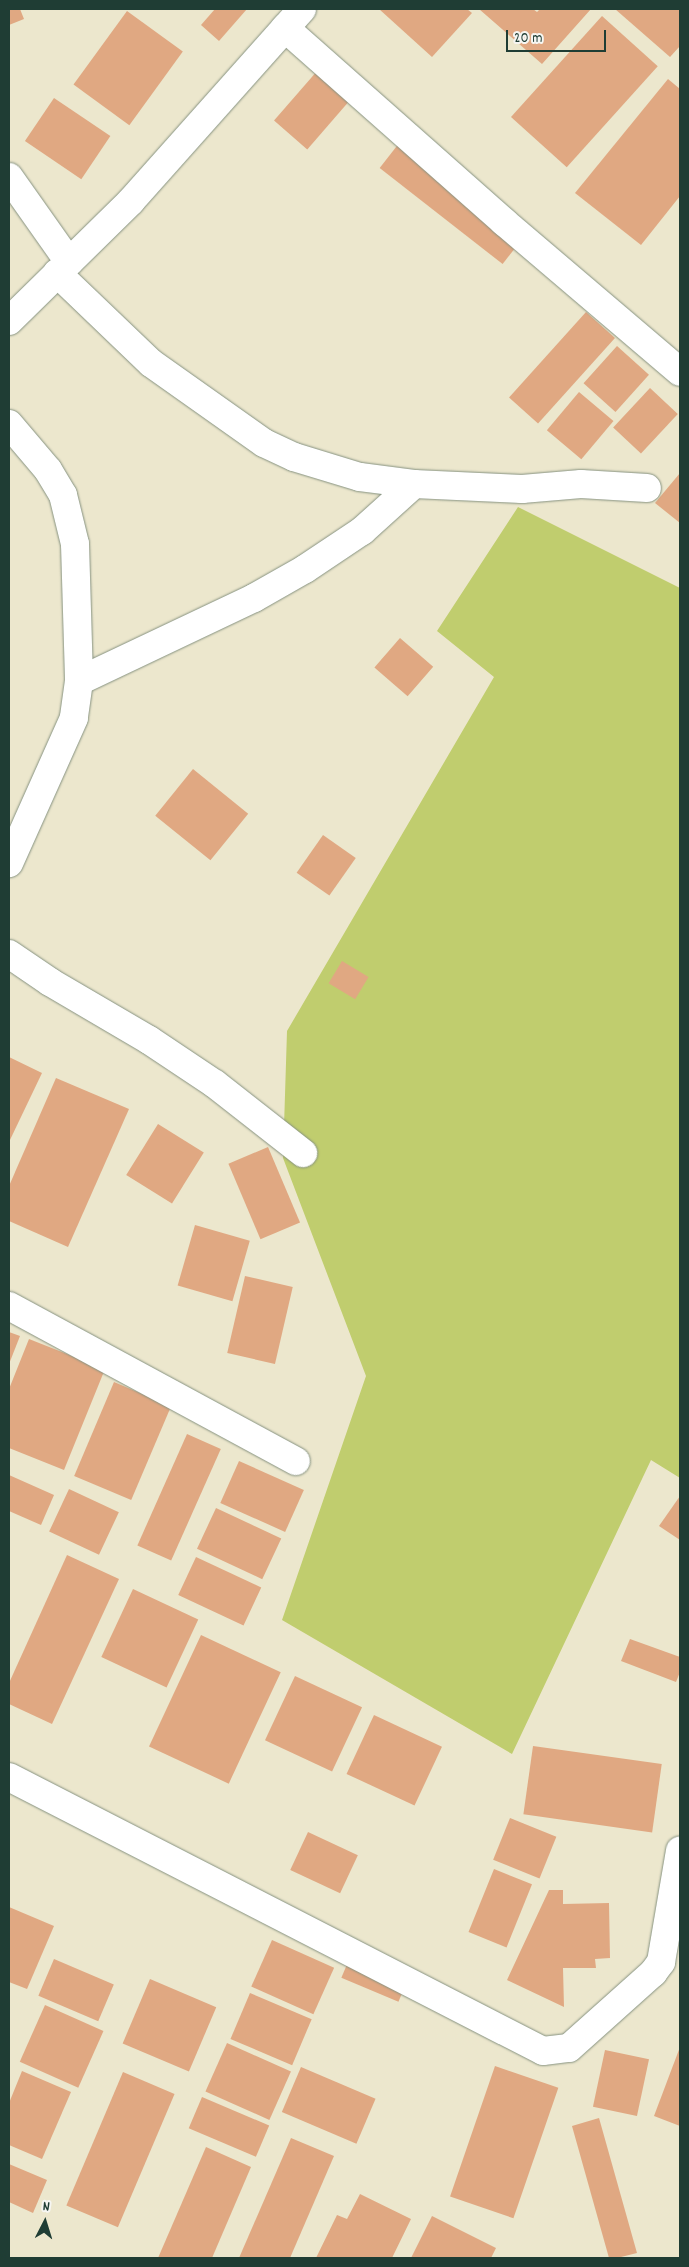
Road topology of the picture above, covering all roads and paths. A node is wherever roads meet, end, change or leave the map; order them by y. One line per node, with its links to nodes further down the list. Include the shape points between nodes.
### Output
1 (293, 18): 3 (street, via 131,201); 5 (street, via 504,222)
2 (9, 177): 3 (street)
3 (63, 268): 4 (street); 7 (street, via 151,363 264,443 294,457 360,477)
4 (9, 321)
5 (680, 372)
6 (9, 424): 9 (street, via 48,470 63,495 75,544)
7 (414, 484): 8 (street, via 522,489 581,484); 9 (street, via 362,531 305,569 254,598)
8 (647, 488)
9 (79, 681): 10 (street, via 74,718)
10 (9, 863)
11 (9, 954): 12 (street, via 215,1084)
12 (303, 1153)
13 (9, 1306): 14 (street)
14 (296, 1461)
15 (9, 1777): 17 (street, via 543,2051 569,2048 653,1973)
16 (680, 1851): 17 (street)
17 (671, 1965)

